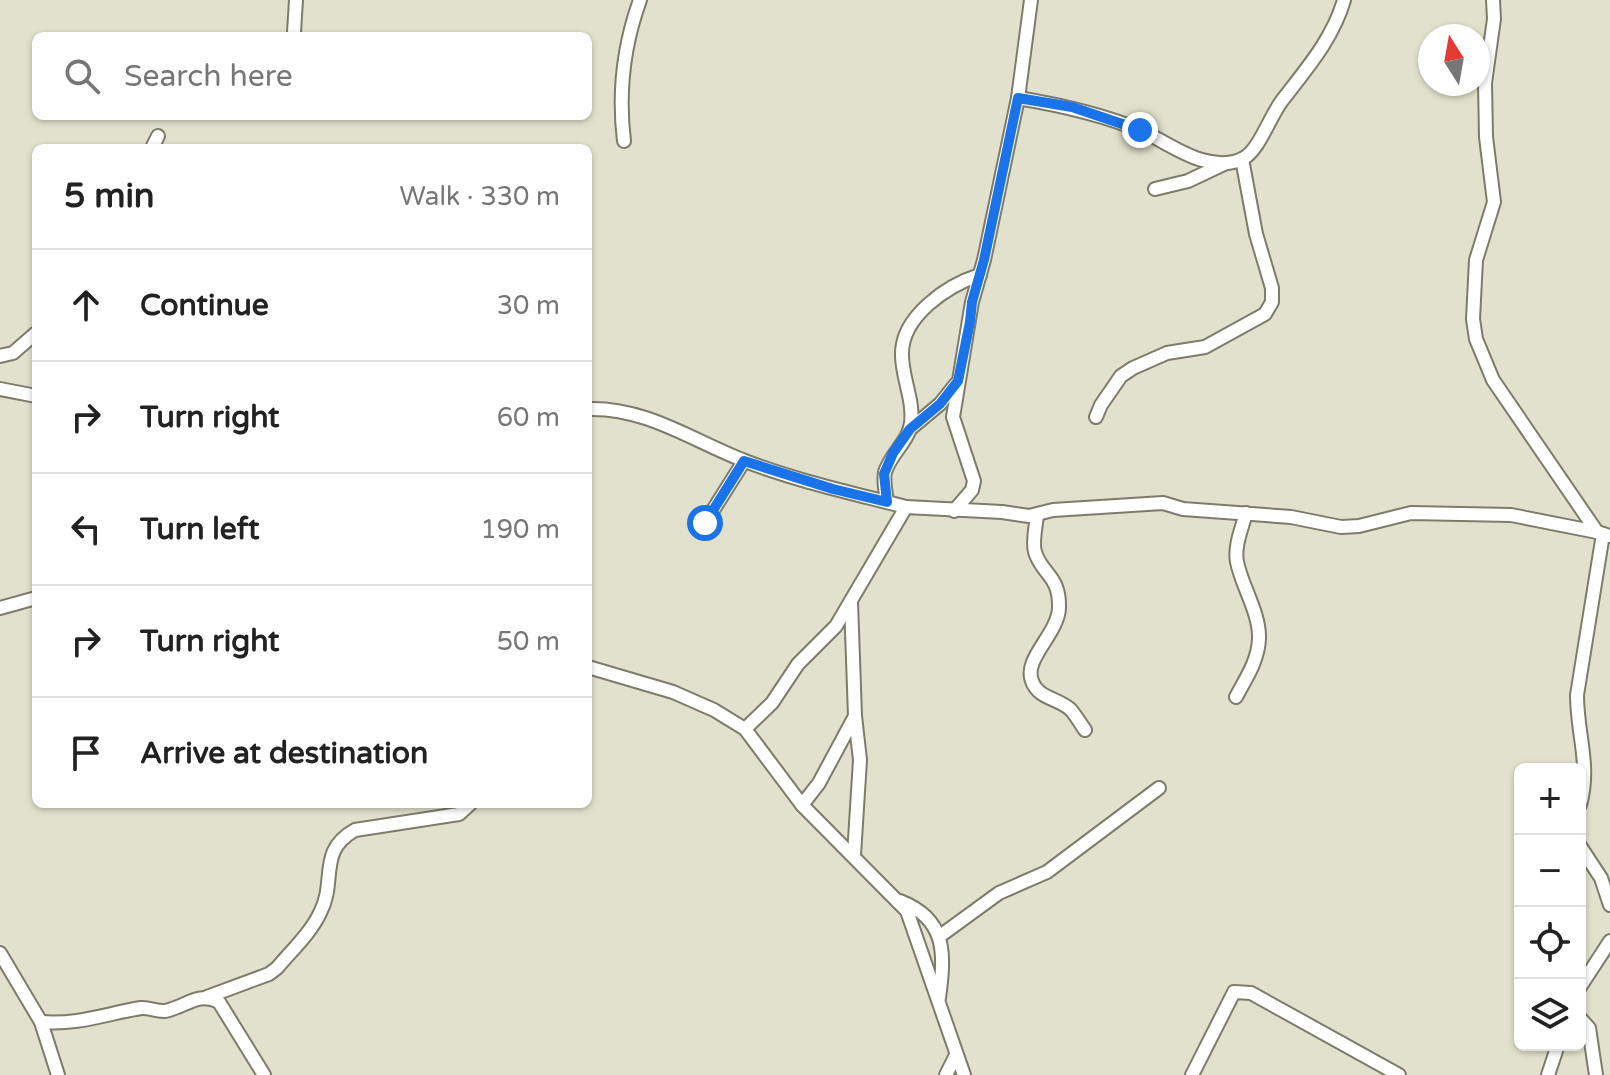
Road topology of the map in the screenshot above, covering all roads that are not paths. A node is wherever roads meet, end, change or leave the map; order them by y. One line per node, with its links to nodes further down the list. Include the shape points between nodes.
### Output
1 (296, 0): 6 (street)
2 (640, 0): 8 (street, via 626,42 620,94)
3 (1031, 0): 7 (street)
4 (1344, 0): 9 (street, via 1311,65)
5 (1493, 0): 28 (street, via 1485,83 1494,202 1476,260 1476,339 1493,380)
6 (294, 32)
7 (1018, 98): 10 (street, via 1072,107 1140,130 1202,160); 12 (street)
8 (624, 141)
9 (1242, 159): 10 (street); 19 (street, via 1272,302 1265,314 1205,347 1167,353 1133,368 1121,376)
10 (1227, 162): 11 (street, via 1188,181)
11 (1155, 189)
12 (980, 275): 15 (street); 20 (street, via 941,294 908,327 902,354)
13 (32, 336): 14 (street, via 13,353)
14 (0, 356)
15 (958, 381): 20 (street); 24 (street, via 954,422 974,481)
16 (0, 389): 17 (street)
17 (32, 395)
18 (592, 409): 21 (street, via 644,416)
19 (1096, 417)
20 (910, 429): 22 (street, via 884,474)
21 (744, 461): 22 (street); 27 (street)
22 (887, 502): 23 (street)
23 (906, 507): 24 (street); 30 (street)
24 (954, 511): 26 (street)
25 (1246, 513): 26 (street, via 1148,503); 28 (street, via 1341,527 1411,513 1511,515); 33 (street, via 1237,562 1259,639 1253,666)
26 (1037, 515): 36 (street, via 1035,552 1055,581 1059,607 1058,619 1029,670 1030,679 1039,693 1070,708)
27 (705, 523)
28 (1603, 534): 37 (street, via 1577,695)
29 (32, 599): 31 (street)
30 (851, 601): 34 (street); 35 (street, via 836,626)
31 (0, 608)
32 (592, 668): 35 (street, via 673,692)
33 (1236, 697)
34 (855, 716): 39 (street); 41 (street, via 860,760)
35 (745, 729): 39 (street)
36 (1085, 730)
37 (1584, 763)
38 (1159, 788): 45 (street, via 1047,872 999,893)
39 (802, 805): 41 (street)
40 (466, 808): 49 (street, via 459,814 355,830 342,837 331,857 321,911 277,968)
41 (854, 855): 43 (street)
42 (1586, 855): 44 (street)
43 (900, 901): 45 (street, via 918,908); 50 (street, via 912,921)
44 (1610, 905)
45 (940, 936): 50 (street)
46 (1610, 941): 48 (street)
47 (0, 953): 51 (street)
48 (1585, 979)
49 (207, 997): 51 (street, via 162,1011 145,1007 81,1022); 56 (street, via 219,1002)
50 (938, 1002): 54 (street)
51 (41, 1022): 55 (street)
52 (1586, 1025): 62 (street)
53 (1556, 1051): 61 (street)
54 (956, 1055): 57 (street); 58 (street)
55 (58, 1075)
56 (264, 1075)
57 (946, 1075)
58 (964, 1075)
59 (1192, 1075): 60 (street, via 1234,992 1251,993)
60 (1399, 1075)
61 (1548, 1075)
62 (1596, 1075)

